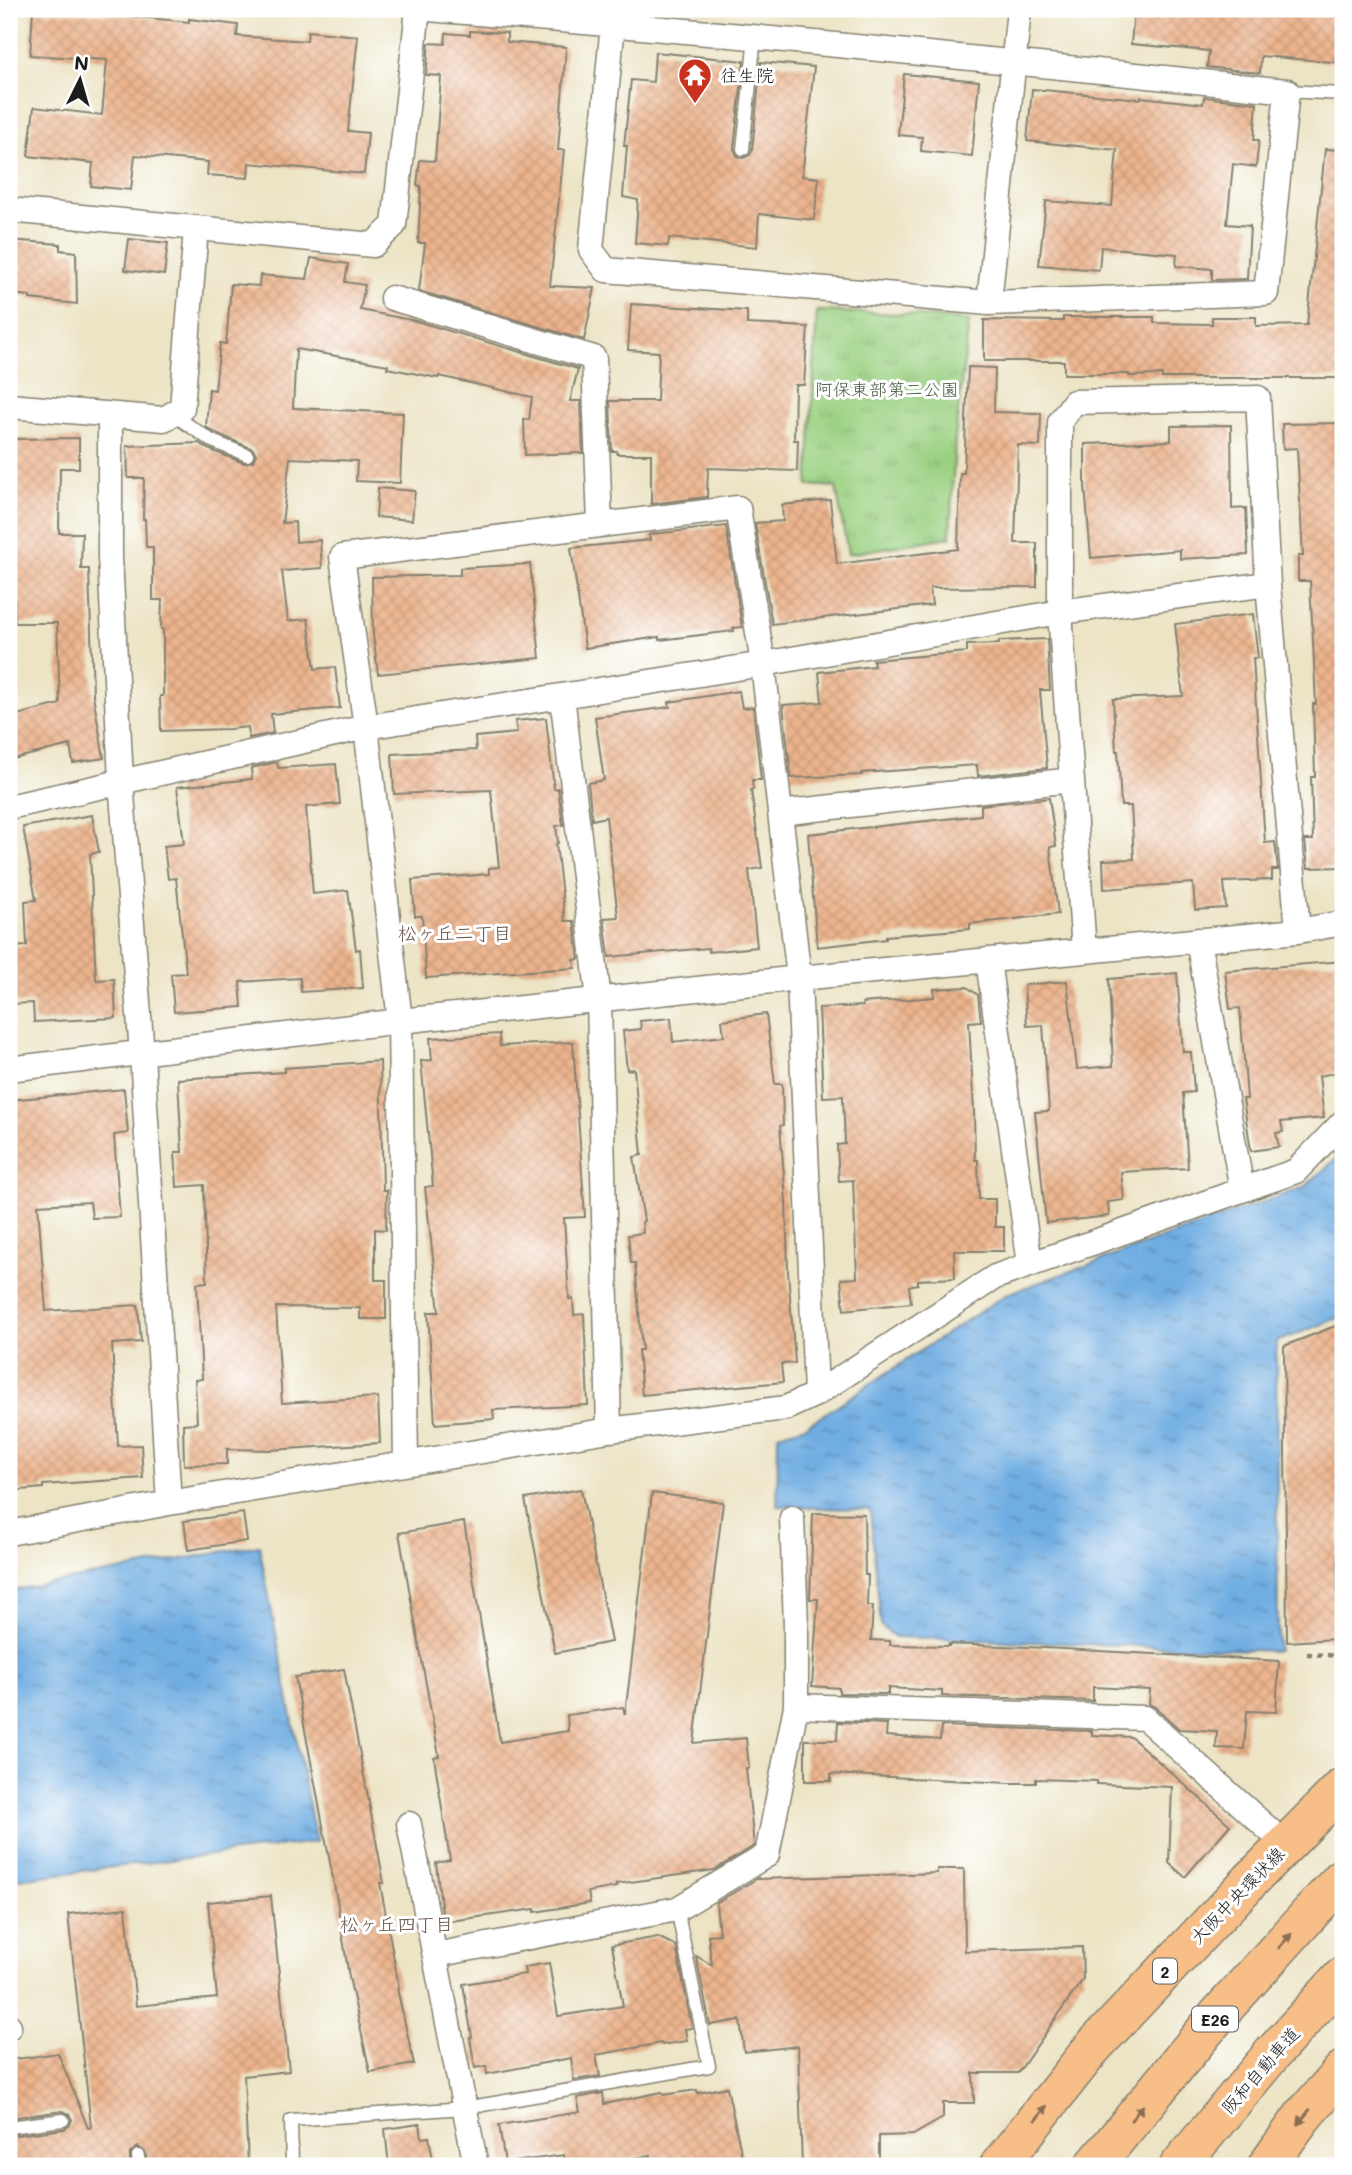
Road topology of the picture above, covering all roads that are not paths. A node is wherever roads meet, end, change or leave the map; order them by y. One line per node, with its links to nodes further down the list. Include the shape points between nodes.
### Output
1 (418, 9): 11 (street, via 394,226 373,244)
2 (428, 9): 4 (street)
3 (1019, 9): 6 (street)
4 (613, 24): 5 (street); 13 (street, via 591,250 606,270)
5 (755, 37): 6 (street); 9 (lane)
6 (1013, 62): 7 (street); 13 (street)
7 (1287, 91): 8 (lane); 13 (street, via 1266,293)
8 (1343, 94)
9 (743, 149)
10 (9, 210): 11 (street)
11 (196, 228): 15 (street, via 182,408)
12 (392, 298): 18 (street, via 594,358)
13 (989, 303)
14 (9, 406): 16 (street)
15 (172, 414): 16 (street, via 164,419); 17 (lane, via 212,441)
16 (110, 415): 24 (street, via 110,557)
17 (247, 455)
18 (600, 525): 21 (street, via 738,508); 23 (street, via 342,556)
19 (1268, 584): 20 (street); 20 (street, via 1258,398 1074,402 1059,422); 29 (street)
20 (1060, 612): 21 (street); 25 (street)
21 (763, 664): 22 (street); 27 (street)
22 (562, 696): 23 (street); 34 (street)
23 (366, 727): 24 (street); 35 (street)
24 (121, 780): 26 (street); 36 (street)
25 (1072, 780): 27 (street); 31 (street)
26 (9, 807)
27 (780, 813): 33 (street)
28 (1343, 923): 29 (street)
29 (1298, 930): 30 (street)
30 (1198, 940): 31 (street); 39 (street)
31 (1084, 951): 32 (street)
32 (988, 960): 33 (street); 40 (street)
33 (799, 978): 34 (street); 41 (street)
34 (599, 1000): 35 (street); 42 (street)
35 (400, 1021): 36 (street); 43 (street)
36 (142, 1054): 37 (street); 44 (street)
37 (9, 1069)
38 (1343, 1122): 39 (street, via 1296,1171)
39 (1242, 1190): 40 (street)
40 (1030, 1265): 41 (street, via 995,1277)
41 (816, 1394): 42 (street, via 786,1408)
42 (609, 1430): 43 (street)
43 (406, 1463): 44 (street)
44 (169, 1503): 46 (street)
45 (792, 1518): 47 (street)
46 (9, 1533)
47 (796, 1706): 50 (street, via 1145,1718); 52 (street, via 767,1855)
48 (1343, 1787): 50 (main road, 大阪中央環状線 / 2)
49 (409, 1824): 53 (street)
50 (1286, 1845): 61 (main road, 大阪中央環状線 / 2, one-way to 50, via 1093,2047)
51 (1343, 1877): 62 (main road, E26, one-way to 51, via 1218,2015)
52 (677, 1909): 53 (street); 56 (lane, via 709,2066)
53 (435, 1955): 56 (street)
54 (1343, 1976): 63 (main road, 阪和自動車道)
55 (1343, 2070): 64 (main road, one-way to 64)
56 (465, 2108): 59 (lane, via 291,2120); 60 (street)
57 (64, 2120): 58 (lane)
58 (9, 2127)
59 (292, 2166)
60 (476, 2166)
61 (999, 2166)
62 (1094, 2166)
63 (1179, 2166)
64 (1267, 2166)

